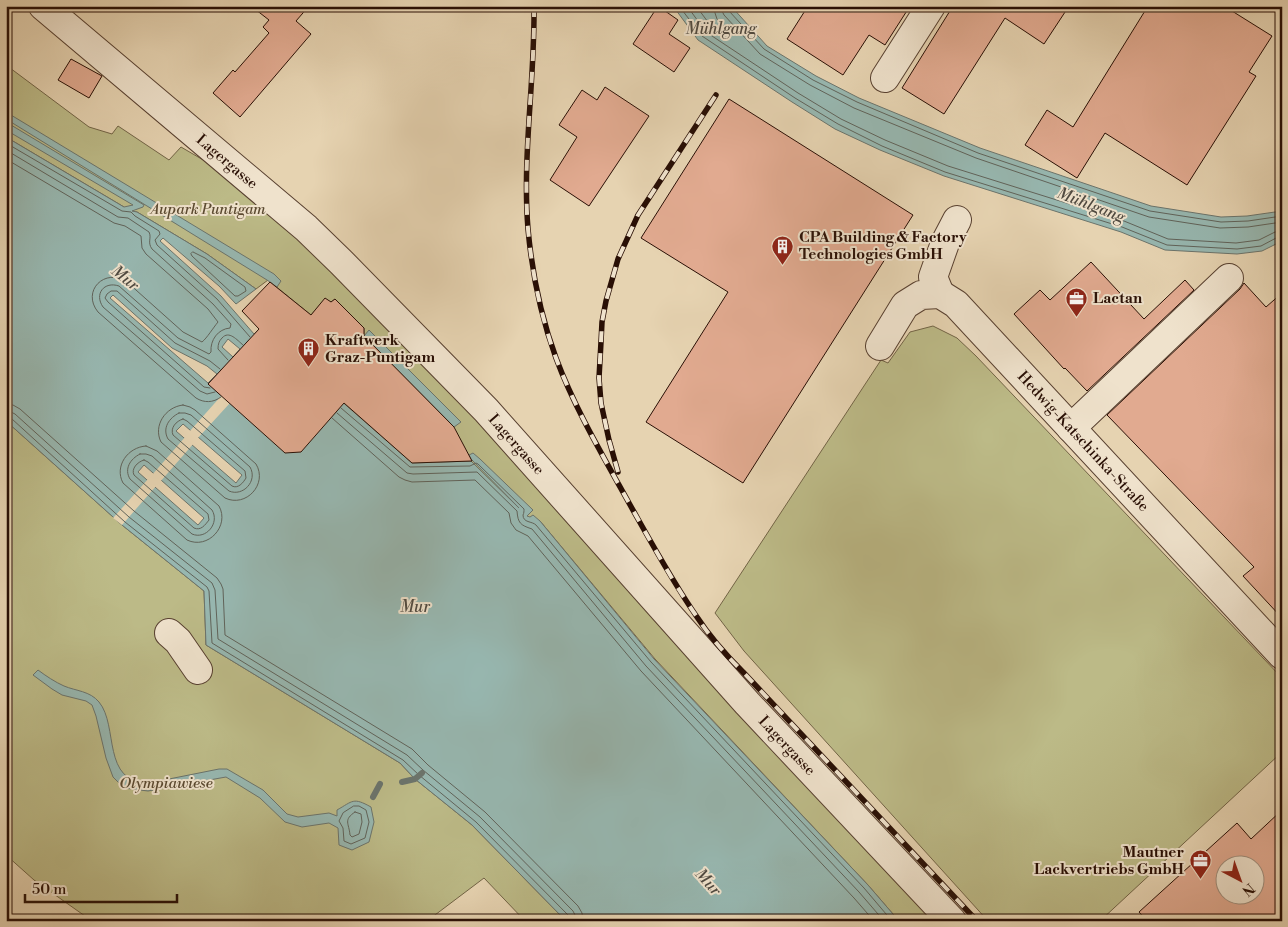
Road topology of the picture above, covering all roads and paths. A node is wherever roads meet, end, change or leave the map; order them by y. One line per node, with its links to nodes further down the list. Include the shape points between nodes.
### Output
1 (42, 6): 12 (street, Lagergasse, via 306,228 341,262 486,410 747,703)
2 (931, 6): 3 (street)
3 (885, 78)
4 (957, 220): 6 (street, via 933,278)
5 (1229, 278): 8 (street)
6 (940, 294): 7 (street, via 921,295 905,305); 8 (street, Hedwig-Katschinka-Straße, via 956,304)
7 (880, 346)
8 (1071, 428): 10 (street, Hedwig-Katschinka-Straße)
9 (168, 632): 11 (street, via 178,640)
10 (1282, 655)
11 (198, 670)
12 (952, 921)

